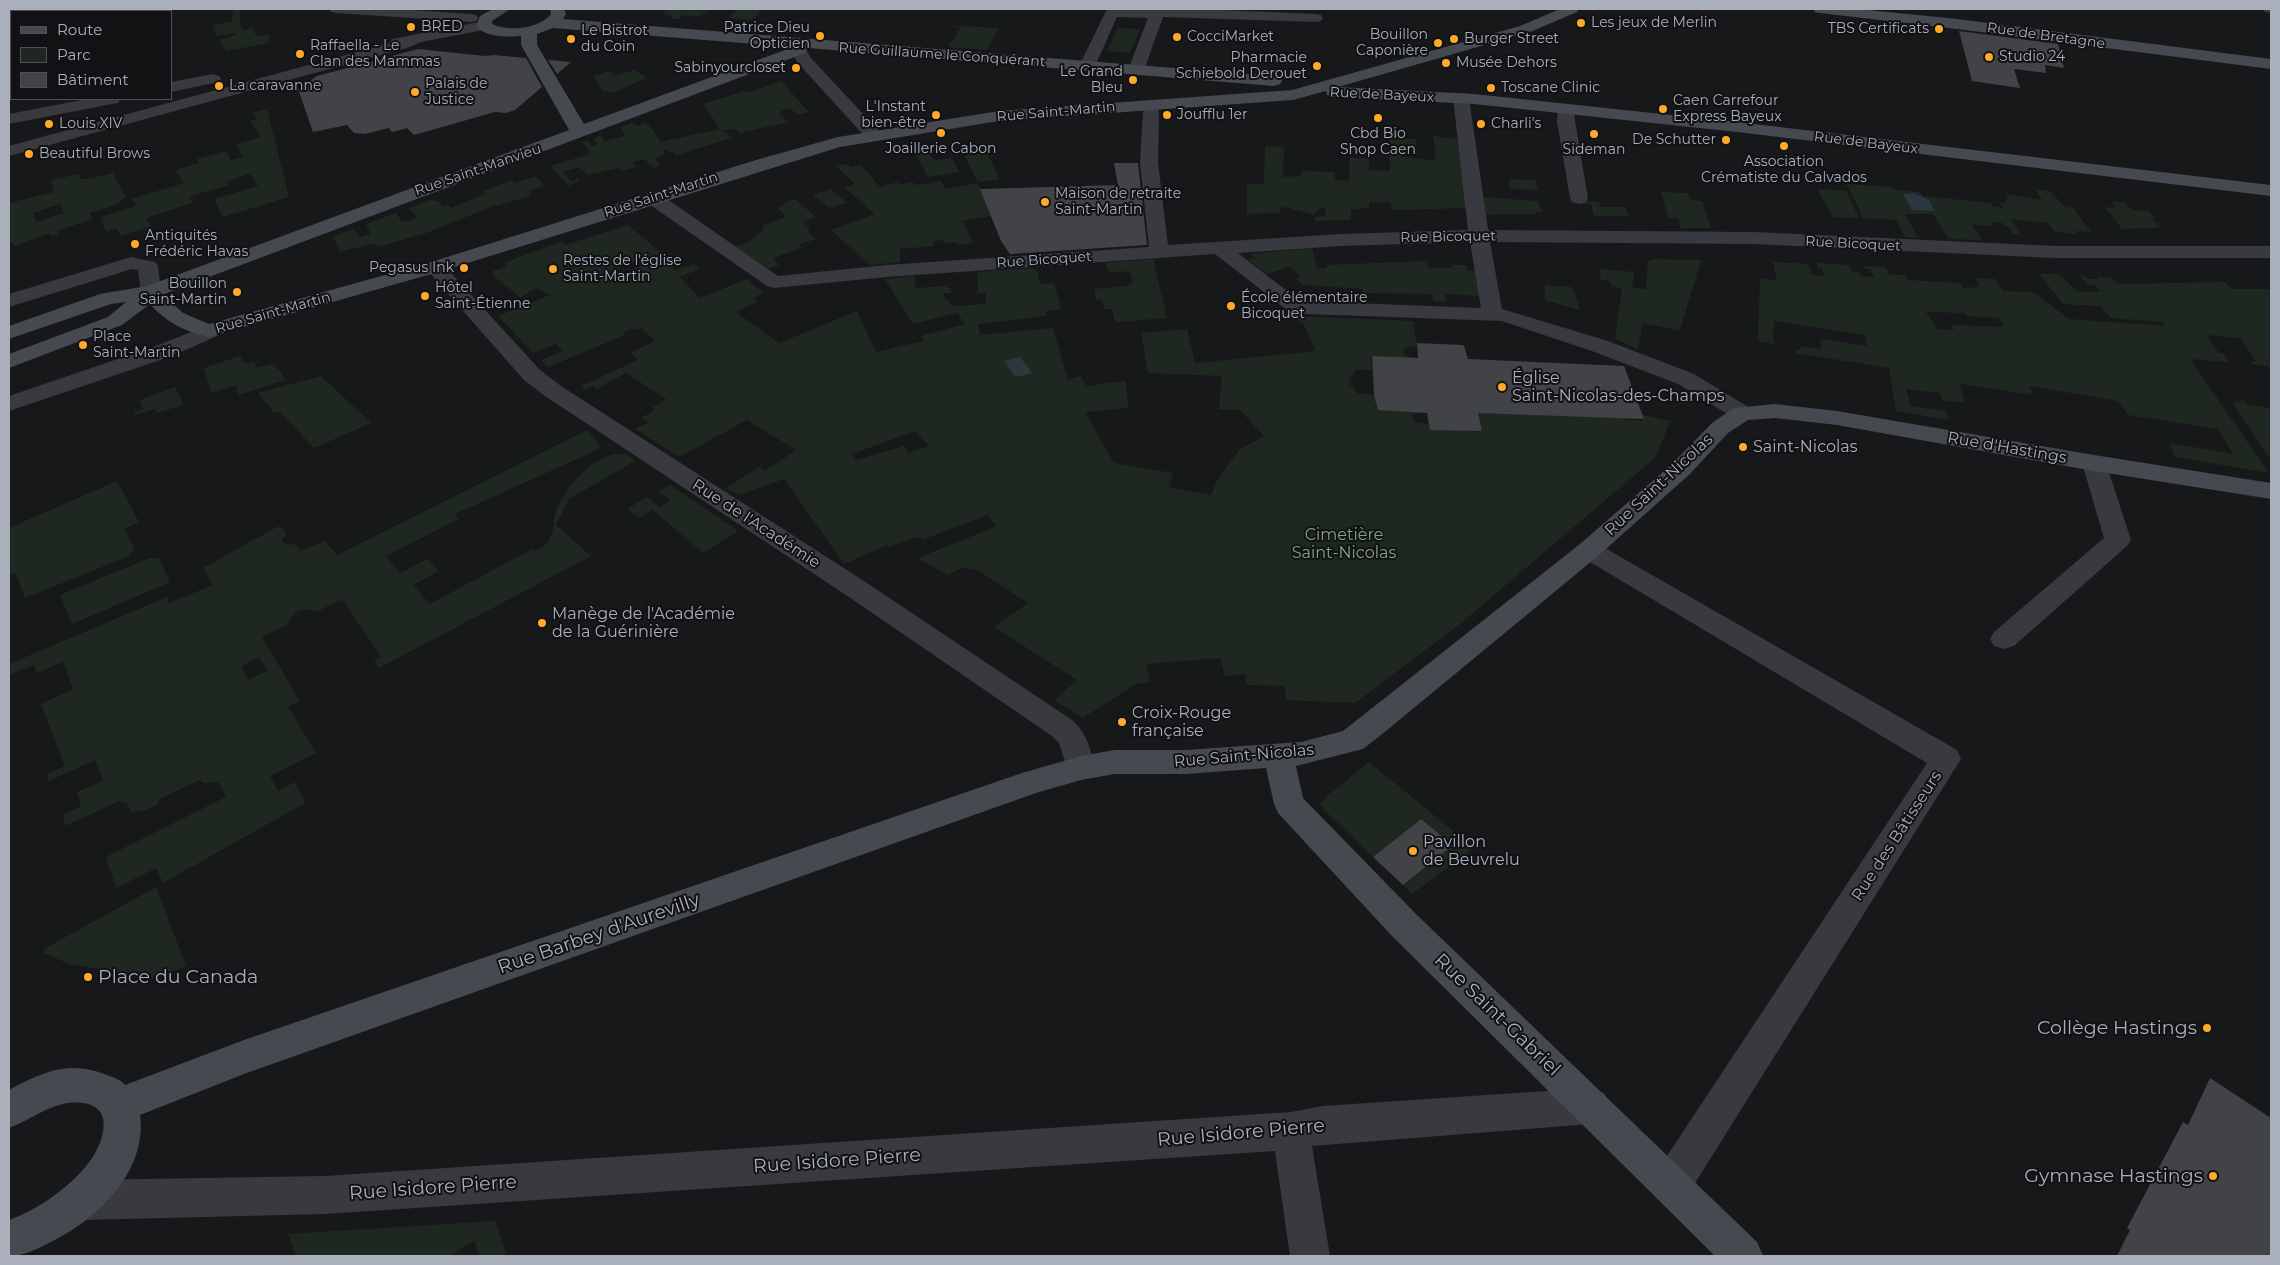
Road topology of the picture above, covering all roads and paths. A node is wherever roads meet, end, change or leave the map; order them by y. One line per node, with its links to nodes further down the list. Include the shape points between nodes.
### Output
1 (73, 9): 6 (street)
2 (336, 9): 11 (street)
3 (503, 9): 11 (main road)
4 (1572, 9): 18 (main road, Rue Saint-Martin, via 1525,29)
5 (1820, 9): 14 (main road, Rue de Bretagne)
6 (41, 10)
7 (1210, 11): 8 (street); 10 (street)
8 (1158, 14): 15 (street, via 1112,12); 16 (street)
9 (553, 16): 12 (main road); 13 (main road, Rue Guillaume le Conquérant)
10 (1316, 18)
11 (484, 22): 12 (main road, via 501,32); 17 (street)
12 (529, 31): 27 (main road, via 533,54)
13 (801, 47): 15 (main road, Rue Guillaume le Conquérant); 27 (main road, Rue Saint-Manvieu); 28 (street, via 803,59)
14 (2271, 64)
15 (1087, 66): 16 (main road, Rue Guillaume le Conquérant)
16 (1136, 70): 18 (main road, Rue Guillaume le Conquérant, via 1233,79)
17 (271, 74): 19 (street, via 229,76); 29 (street)
18 (1334, 83): 20 (main road, Rue Saint-Martin); 21 (main road); 22 (main road, Rue de Bayeux, via 1418,88)
19 (172, 87)
20 (1304, 92): 21 (main road, Rue de Bayeux); 28 (main road, Rue Saint-Martin, via 999,116)
21 (1373, 93): 22 (main road, Rue de Bayeux, via 1432,99)
22 (1461, 98): 24 (main road, Rue de Bayeux); 33 (street)
23 (107, 100): 26 (street)
24 (1566, 109): 30 (main road, Rue de Bayeux); 32 (street)
25 (1150, 112): 35 (street, via 1149,163)
26 (9, 119)
27 (580, 133): 38 (main road, Rue Saint-Manvieu, via 454,177)
28 (874, 136): 31 (main road, Rue Saint-Martin, via 819,148)
29 (9, 151)
30 (2271, 191)
31 (653, 198): 35 (street, Rue Bicoquet, via 774,282); 37 (main road, Rue Saint-Martin)
32 (1579, 198)
33 (1479, 236): 34 (street, Rue Bicoquet); 36 (street, Rue Bicoquet, via 1753,238 2056,252); 40 (street)
34 (1219, 248): 35 (street, Rue Bicoquet); 40 (street, via 1294,306)
35 (1159, 252)
36 (2271, 252)
37 (435, 267): 41 (main road, Rue Saint-Martin); 51 (street, Rue de l'Académie, via 532,374 596,420 858,590 1062,728 1072,737)
38 (151, 292): 39 (street, via 148,266 131,263); 41 (main road, via 171,316); 42 (main road, via 108,298); 43 (main road, via 115,321)
39 (9, 301)
40 (1492, 314): 45 (street, via 1578,338 1677,376)
41 (209, 331): 44 (street, Rue Saint-Martin, via 164,351)
42 (9, 333)
43 (9, 361)
44 (9, 404)
45 (1742, 413): 46 (main road, Rue d'Hastings, via 1757,410 1837,418); 48 (main road, Rue Saint-Nicolas, via 1720,428 1682,468)
46 (2094, 463): 47 (main road, Rue d'Hastings); 49 (street, via 2118,540)
47 (2271, 491)
48 (1589, 550): 50 (main road, Rue Saint-Nicolas, via 1352,741 1302,754); 56 (street, Rue des Bâtisseurs, via 1946,760)
49 (2004, 639)
50 (1278, 756): 51 (main road, Rue Saint-Nicolas, via 1186,762 1115,762); 53 (main road, Rue Saint-Gabriel, via 1289,804 1404,925)
51 (1081, 768): 52 (main road, Rue Barbey d'Aurevilly, via 253,1054)
52 (119, 1104): 54 (main road, via 101,1089 76,1085 49,1090); 57 (main road, via 123,1129 116,1154)
53 (1591, 1106): 55 (street, Rue Isidore Pierre); 56 (main road, Rue Saint-Gabriel)
54 (9, 1110)
55 (1291, 1131): 57 (street, Rue Isidore Pierre, via 325,1195); 59 (street)
56 (1671, 1185): 60 (main road, Rue Saint-Gabriel)
57 (82, 1200): 58 (main road, via 43,1227)
58 (9, 1240)
59 (1310, 1256)
60 (1743, 1256)

